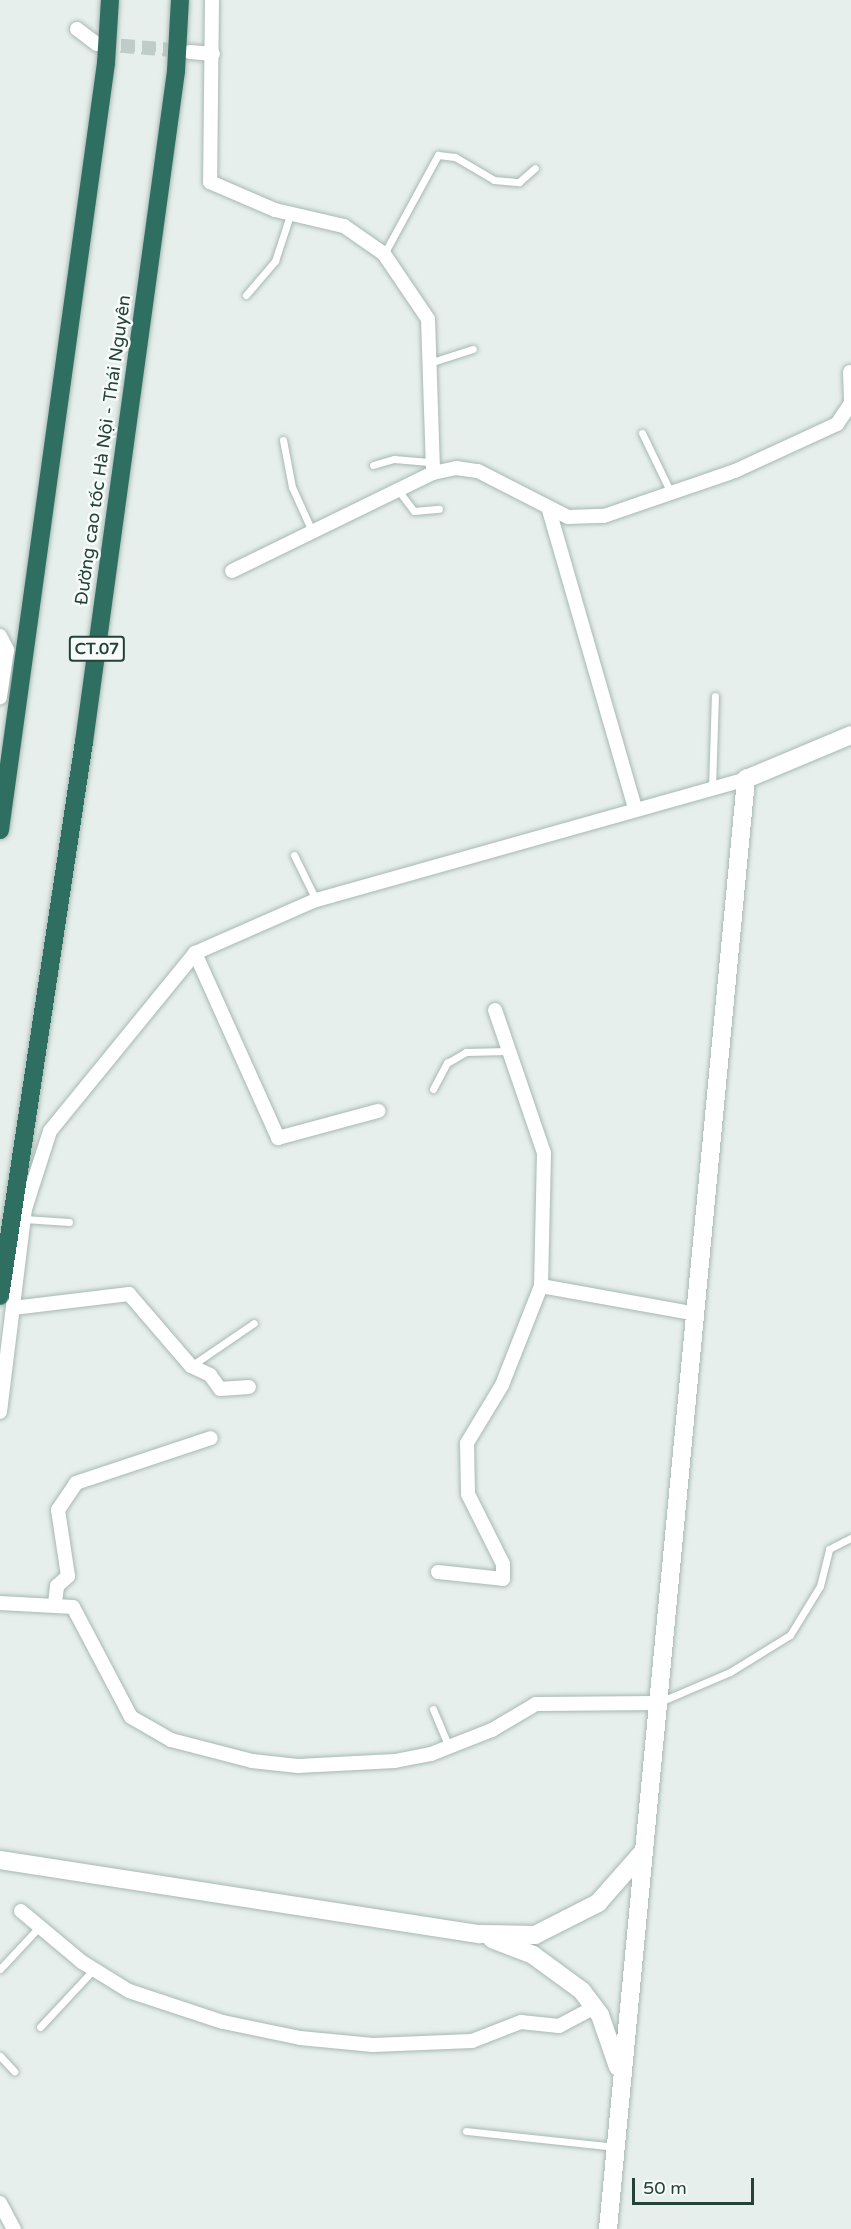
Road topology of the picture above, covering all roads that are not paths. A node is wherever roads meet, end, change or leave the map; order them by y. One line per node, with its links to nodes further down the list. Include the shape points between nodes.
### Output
1 (110, 0): 33 (highway, via 104,74)
2 (180, 0): 44 (highway, Đường cao tốc Hà Nội - Thái Nguyên / CT.07, via 176,71)
3 (212, 0): 7 (street)
4 (77, 29): 5 (street)
5 (98, 44)
6 (190, 51): 7 (street)
7 (213, 54): 9 (street, via 210,182)
8 (535, 168): 10 (lane, via 519,182 494,180 455,157 438,155)
9 (290, 215): 10 (street, via 344,226); 11 (lane, via 279,255)
10 (384, 254): 13 (street, via 428,319)
11 (246, 295)
12 (473, 349): 13 (lane)
13 (429, 363): 19 (street)
14 (850, 372): 15 (street)
15 (851, 402): 21 (street, via 837,423 735,471)
16 (642, 433): 21 (lane)
17 (283, 440): 24 (lane, via 292,487)
18 (373, 465): 19 (lane, via 394,459)
19 (433, 468): 20 (street); 23 (street, via 478,471)
20 (398, 490): 22 (lane, via 414,511); 24 (street)
21 (671, 493): 23 (street, via 587,519)
22 (439, 510)
23 (549, 510): 32 (street)
24 (312, 531): 25 (street)
25 (232, 572)
26 (0, 636): 28 (street, via 7,651)
27 (715, 696): 31 (lane)
28 (0, 697)
29 (851, 735): 30 (street)
30 (746, 779): 31 (street); 45 (street)
31 (712, 790): 32 (street)
32 (635, 808): 35 (street)
33 (0, 830)
34 (294, 855): 35 (lane)
35 (316, 900): 36 (street)
36 (195, 953): 40 (street, via 278,1138); 41 (street, via 50,1131)
37 (495, 1010): 38 (street)
38 (508, 1051): 39 (lane, via 466,1052 443,1068); 43 (street, via 544,1154)
39 (433, 1089)
40 (378, 1111)
41 (24, 1219): 42 (lane); 44 (street)
42 (69, 1222)
43 (541, 1286): 45 (street); 52 (street, via 502,1384 467,1443 468,1494 503,1564 503,1579)
44 (7, 1302): 47 (street, via 129,1294); 49 (street)
45 (691, 1313): 55 (street)
46 (254, 1323): 47 (lane)
47 (191, 1366): 48 (street, via 224,1390)
48 (249, 1387)
49 (0, 1412)
50 (211, 1438): 54 (street, via 76,1483 58,1510 68,1576 57,1586)
51 (851, 1538): 55 (lane, via 829,1549 820,1586 790,1635 754,1660)
52 (438, 1572)
53 (0, 1603): 54 (street)
54 (55, 1603): 57 (street, via 73,1607 82,1620 131,1717 171,1740 298,1766 395,1761)
55 (657, 1703): 57 (street, via 536,1704); 58 (street)
56 (433, 1709): 57 (lane)
57 (449, 1747)
58 (642, 1853): 62 (street, via 616,1887 552,1929 535,1935); 69 (street)
59 (0, 1860): 62 (street)
60 (21, 1911): 61 (street)
61 (40, 1926): 63 (lane); 64 (street)
62 (480, 1934): 65 (street, via 559,1970)
63 (0, 1969)
64 (94, 1969): 65 (street, via 129,1991 223,2022 300,2038 373,2045 472,2042 521,2022 559,2026); 66 (lane)
65 (594, 2007): 69 (street, via 615,2050)
66 (40, 2027)
67 (0, 2056): 68 (lane)
68 (14, 2071)
69 (621, 2081): 71 (street)
70 (466, 2131): 71 (lane)
71 (615, 2146): 74 (street)
72 (0, 2203): 73 (street)
73 (14, 2229)
74 (608, 2229)

